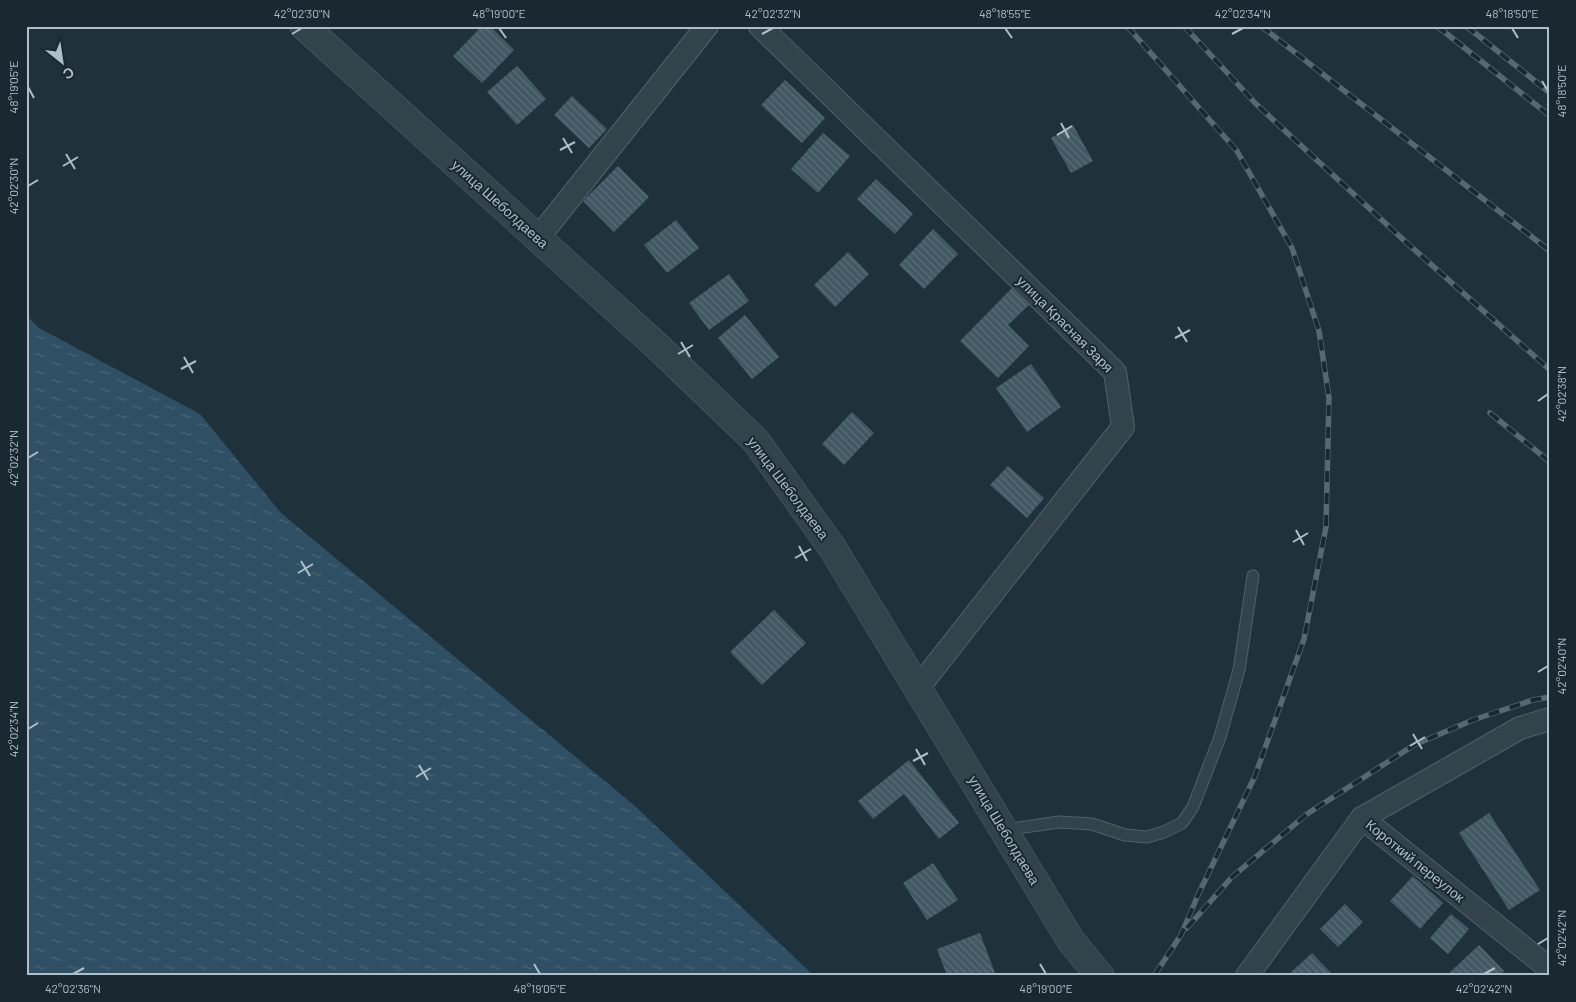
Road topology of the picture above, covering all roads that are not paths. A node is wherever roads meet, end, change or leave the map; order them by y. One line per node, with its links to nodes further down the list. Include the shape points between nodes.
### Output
1 (304, 26): 4 (street, улица Шеболдаева)
2 (707, 26): 4 (street)
3 (760, 26): 6 (street, улица Красная Заря, via 1115,372 1123,427)
4 (538, 238): 6 (street, улица Шеболдаева, via 756,442 833,549)
5 (1253, 576): 9 (lane, via 1239,670 1223,727 1193,807 1182,823 1147,837 1125,835 1092,824 1059,822)
6 (918, 688): 9 (street, улица Шеболдаева)
7 (1550, 719): 8 (street, via 1520,728)
8 (1362, 818): 10 (street, Короткий переулок); 12 (street, Короткий переулок)
9 (1004, 830): 11 (street, улица Шеболдаева, via 1071,941)
10 (1550, 969)
11 (1100, 976)
12 (1247, 976)

